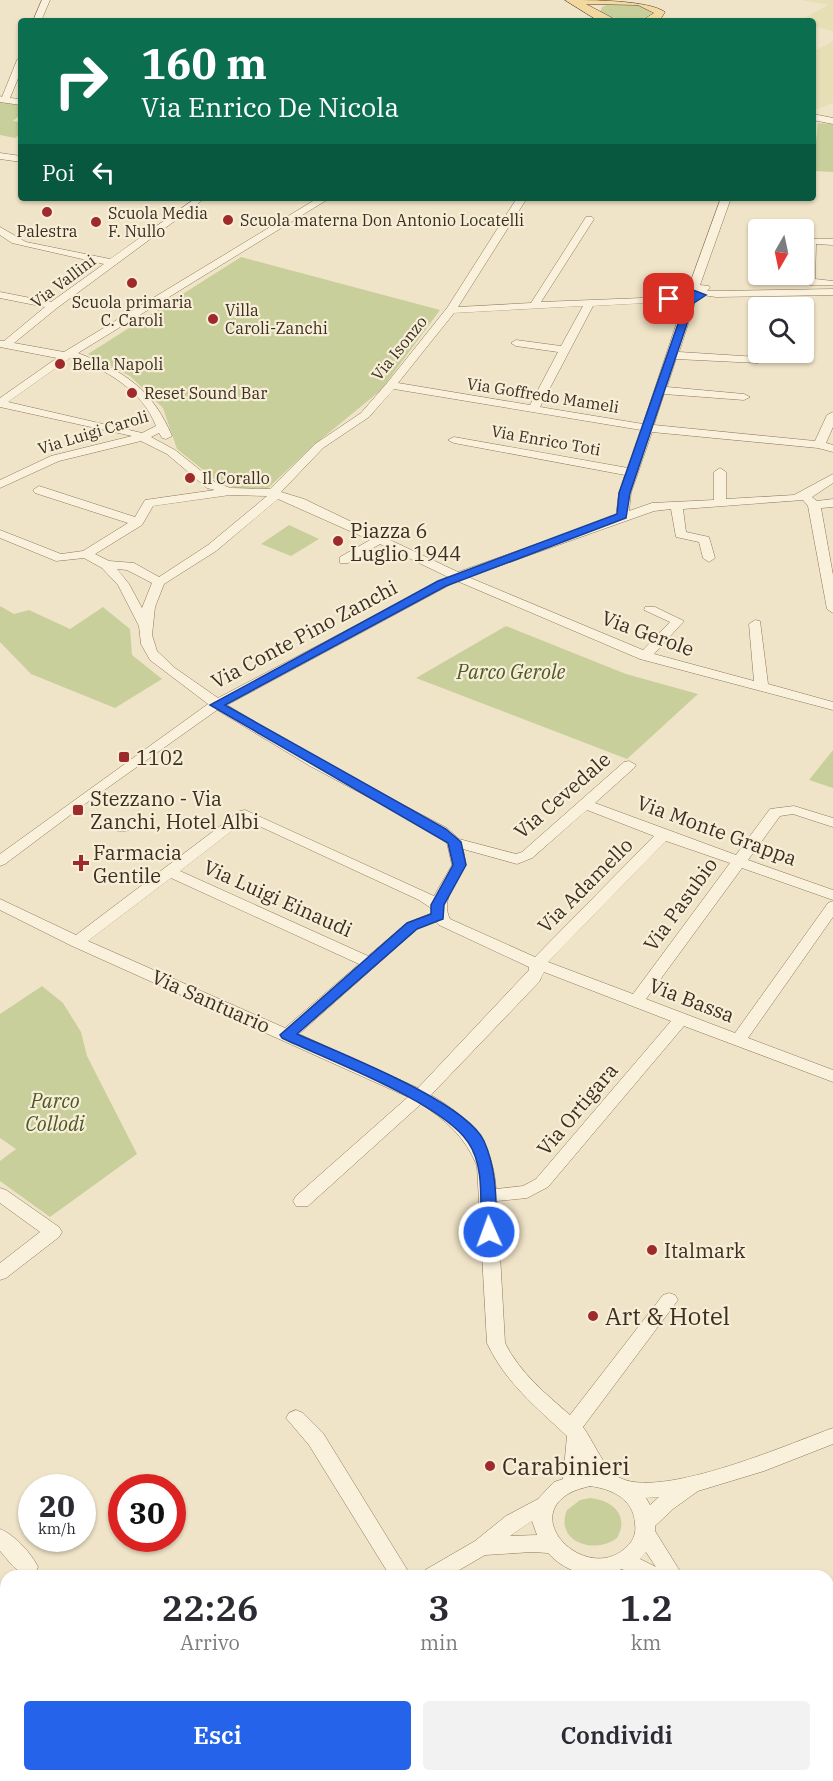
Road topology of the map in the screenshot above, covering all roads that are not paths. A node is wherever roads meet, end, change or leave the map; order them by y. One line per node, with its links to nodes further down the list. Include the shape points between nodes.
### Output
1 (46, 0): 7 (street)
2 (571, 0): 4 (main road); 6 (main road)
3 (630, 0): 4 (main road); 5 (main road)
4 (608, 3): 6 (main road)
5 (654, 3): 8 (main road, via 660,12)
6 (599, 17)
7 (38, 18)
8 (654, 18)
9 (18, 75): 10 (street)
10 (2, 99): 11 (street)
11 (18, 102)
12 (816, 118): 13 (street)
13 (833, 121)
14 (0, 156): 15 (street)
15 (18, 159)
16 (196, 201): 25 (street, Via Vallini)
17 (320, 201): 37 (street)
18 (520, 201): 33 (street, Via Isonzo)
19 (725, 201): 27 (street)
20 (589, 219): 32 (street)
21 (0, 230): 22 (street)
22 (15, 241): 24 (street); 25 (street)
23 (833, 242): 26 (street, via 811,241 810,280)
24 (5, 247)
25 (113, 263): 31 (street, Via Vallini)
26 (833, 283)
27 (698, 292): 28 (street); 30 (street); 38 (street)
28 (833, 292)
29 (0, 295): 31 (street)
30 (589, 304): 32 (street); 36 (street)
31 (53, 306): 35 (street, Via Vallini)
32 (534, 306): 33 (street)
33 (451, 310): 40 (street, Via Isonzo)
34 (516, 343): 36 (street)
35 (4, 344): 37 (street)
36 (564, 350): 44 (street)
37 (68, 355): 43 (street); 46 (street, via 103,366 130,382)
38 (670, 355): 39 (street); 41 (street)
39 (748, 359)
40 (391, 385): 44 (street, Via Goffredo Mameli); 59 (street, Via Isonzo, via 365,415 319,446)
41 (659, 390): 42 (street); 47 (street)
42 (744, 397)
43 (0, 403): 48 (street)
44 (533, 410): 47 (street, Via Goffredo Mameli)
45 (833, 415): 50 (street)
46 (163, 427): 48 (street, Via Luigi Caroli); 52 (street)
47 (647, 428): 50 (street, Via Goffredo Mameli); 53 (street)
48 (143, 437): 52 (street); 56 (street, Via Luigi Caroli, via 55,458)
49 (454, 440): 53 (street, Via Enrico Toti)
50 (819, 445): 51 (street, Via Goffredo Mameli)
51 (833, 449)
52 (171, 452): 58 (street, via 211,485)
53 (631, 472): 64 (street)
54 (720, 472): 61 (street)
55 (833, 478): 60 (street)
56 (0, 484)
57 (39, 490): 65 (street)
58 (229, 491): 59 (street, Via Gerole); 65 (street, via 149,503)
59 (273, 493): 67 (street, Via Gerole); 73 (street, Via Isonzo, via 272,500 228,537)
60 (810, 500): 61 (street, Via Conte Pino Zanchi); 62 (street, Via Conte Pino Zanchi); 74 (street)
61 (720, 503): 63 (street, Via Conte Pino Zanchi)
62 (833, 503)
63 (677, 505): 64 (street, Via Conte Pino Zanchi); 69 (street, via 680,534 705,540)
64 (622, 515): 72 (street, Via Conte Pino Zanchi)
65 (138, 522): 68 (street)
66 (0, 534): 68 (street, via 60,558)
67 (382, 538): 70 (street); 72 (street, Via Gerole)
68 (86, 554): 71 (street)
69 (709, 558)
70 (344, 560)
71 (106, 565): 73 (street, via 130,566); 78 (street, via 123,584)
72 (458, 576): 79 (street, Via Gerole); 81 (street, Via Conte Pino Zanchi)
73 (159, 582): 78 (street)
74 (830, 584): 75 (street)
75 (833, 609)
76 (650, 610): 79 (street, via 678,621)
77 (755, 624): 80 (street)
78 (146, 627): 81 (street, via 151,652)
79 (645, 656): 80 (street, Via Gerole)
80 (760, 686): 82 (street, Via Gerole)
81 (216, 705): 87 (street, via 442,831); 88 (street, Via Conte Pino Zanchi)
82 (833, 706)
83 (629, 765): 84 (street, Via Cevedale)
84 (586, 804): 86 (street, Via Monte Grappa); 87 (street, Via Cevedale, via 518,859)
85 (833, 823): 89 (street, Via Pasubio, via 794,810 775,812)
86 (664, 835): 89 (street, Via Monte Grappa); 97 (street, Via Adamello)
87 (454, 842): 94 (street, via 459,865)
88 (0, 861)
89 (737, 861): 91 (street, Via Monte Grappa); 98 (street, Via Pasubio)
90 (169, 871): 94 (street, Via Bassa, via 244,814 424,897); 95 (street); 96 (street, Via Luigi Einaudi)
91 (833, 895)
92 (0, 904): 95 (street, Via Santuario)
93 (833, 906): 101 (street)
94 (438, 911): 96 (street, via 412,926); 97 (street, Via Bassa, via 452,927)
95 (77, 942): 100 (street, Via Santuario)
96 (371, 963): 100 (street)
97 (537, 964): 98 (street, Via Bassa); 103 (street, Via Adamello, via 533,978)
98 (636, 1001): 99 (street, Via Bassa)
99 (681, 1019): 101 (street, Via Bassa); 105 (street, Via Ortigara, via 542,1183 527,1192)
100 (287, 1035): 103 (street, Via Santuario)
101 (745, 1043): 102 (street, Via Bassa)
102 (833, 1076)
103 (420, 1096): 105 (street, Via Santuario, via 476,1140 486,1166); 106 (street, Via Adamello)
104 (0, 1194): 107 (street, via 53,1232)
105 (488, 1196): 110 (street, Via Santuario, via 496,1343 525,1386)
106 (302, 1201)
107 (0, 1273)
108 (669, 1300): 110 (street)
109 (296, 1418): 122 (street, via 316,1438)
110 (574, 1430): 112 (street); 113 (street, Via Santuario)
111 (833, 1436): 114 (street)
112 (573, 1481): 113 (street, via 590,1478); 115 (street, via 560,1486)
113 (617, 1485): 114 (street, via 645,1491); 116 (street, Via Santuario, via 643,1509)
114 (692, 1487): 116 (street, via 666,1503)
115 (544, 1505): 118 (street, via 541,1518); 119 (street, via 513,1522)
116 (646, 1528): 120 (street, via 634,1553); 125 (street, Via Santuario)
117 (0, 1538): 121 (street)
118 (549, 1545): 119 (street); 120 (street, via 570,1561 583,1565 611,1565)
119 (482, 1547): 123 (street)
120 (624, 1560): 124 (street)
121 (28, 1567)
122 (397, 1570)
123 (442, 1570)
124 (643, 1570)
125 (670, 1570)

